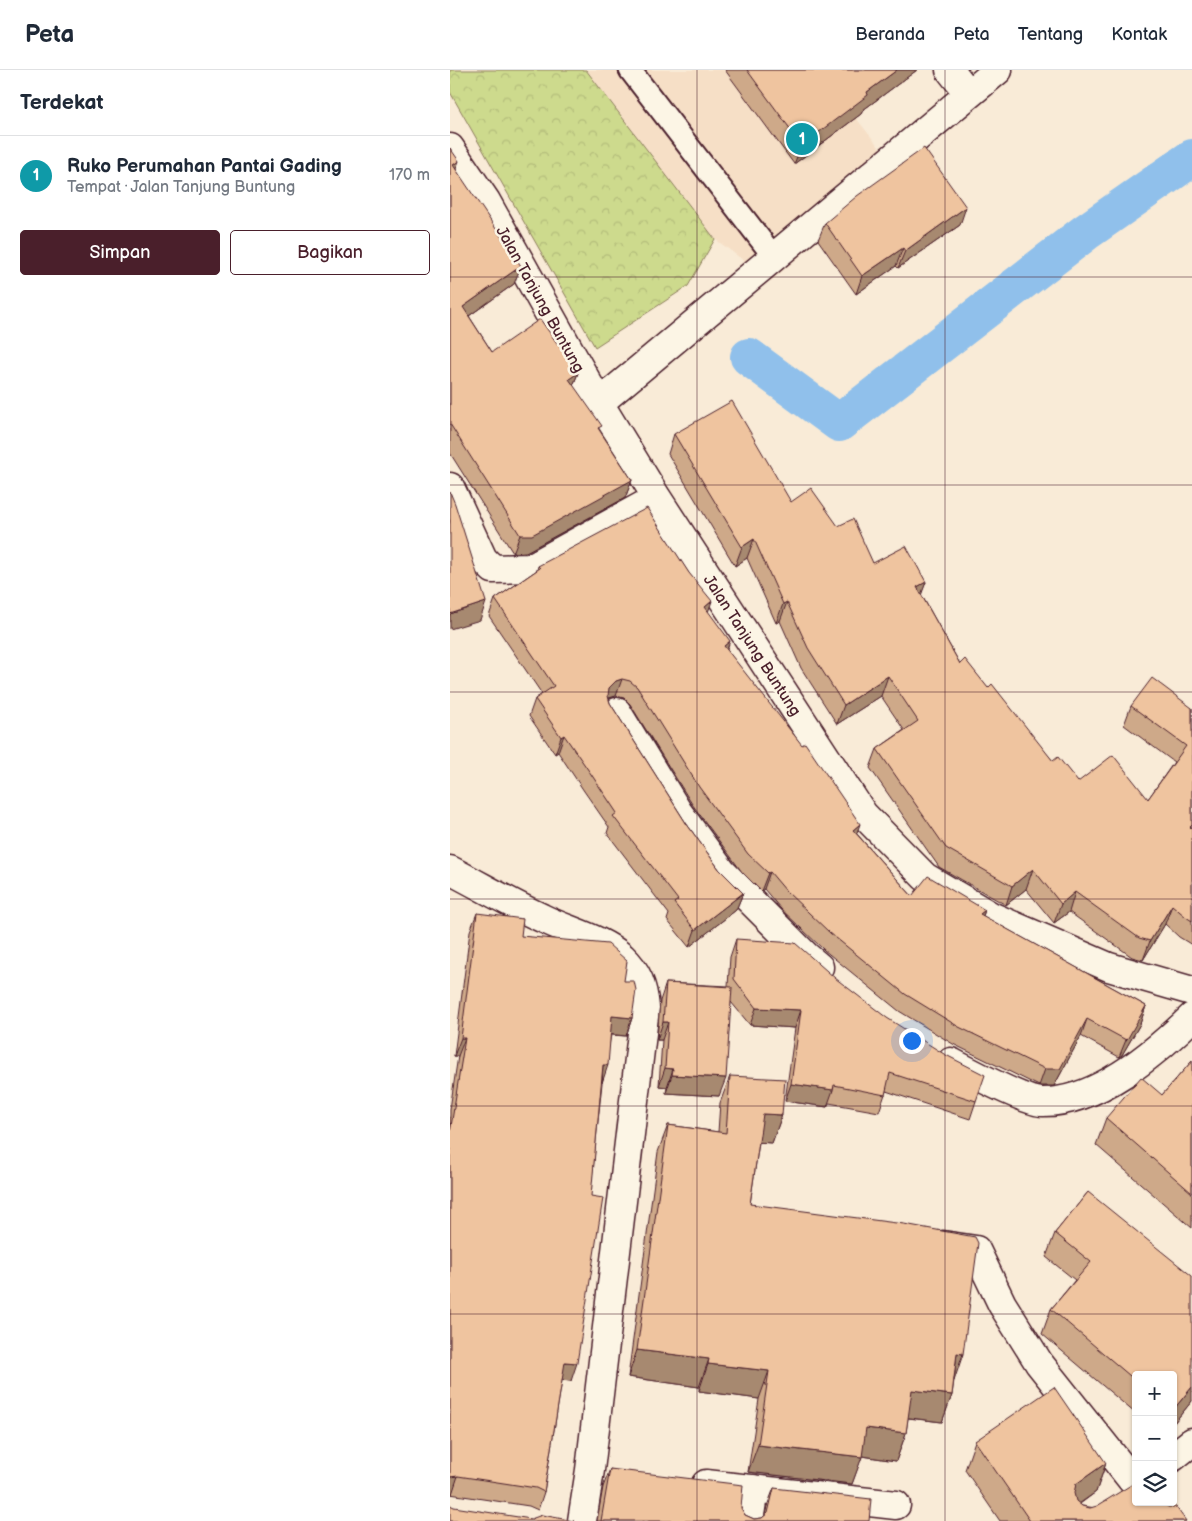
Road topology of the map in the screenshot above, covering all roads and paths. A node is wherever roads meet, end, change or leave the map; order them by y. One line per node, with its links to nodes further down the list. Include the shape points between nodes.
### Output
1 (630, 70): 6 (lane)
2 (950, 70): 4 (street)
3 (998, 70): 4 (street)
4 (969, 94): 6 (street)
5 (450, 148): 7 (street, Jalan Tanjung Buntung, via 486,201)
6 (774, 258): 7 (street)
7 (599, 403): 9 (street, Jalan Tanjung Buntung)
8 (450, 487): 9 (street, via 483,559 493,569 530,568)
9 (657, 498): 13 (street, Jalan Tanjung Buntung, via 863,814 925,877 991,916 1100,963)
10 (617, 712): 12 (street, via 678,812 722,872 806,956)
11 (450, 870): 19 (street, via 542,918 596,941 621,957 643,986 645,1008)
12 (842, 985)
13 (1192, 991)
14 (1192, 1017): 15 (street, via 1167,1042 1120,1076 1076,1097 1041,1102 1000,1086)
15 (932, 1051)
16 (917, 1241): 22 (street, via 976,1250 1002,1304 1038,1363)
17 (1192, 1442): 18 (street)
18 (1177, 1454)
19 (590, 1470): 20 (street); 27 (street)
20 (619, 1473)
21 (677, 1480): 24 (street)
22 (1132, 1480)
23 (1132, 1488): 25 (street)
24 (754, 1489): 26 (street); 28 (street)
25 (1111, 1501)
26 (896, 1505)
27 (582, 1521)
28 (749, 1521)

